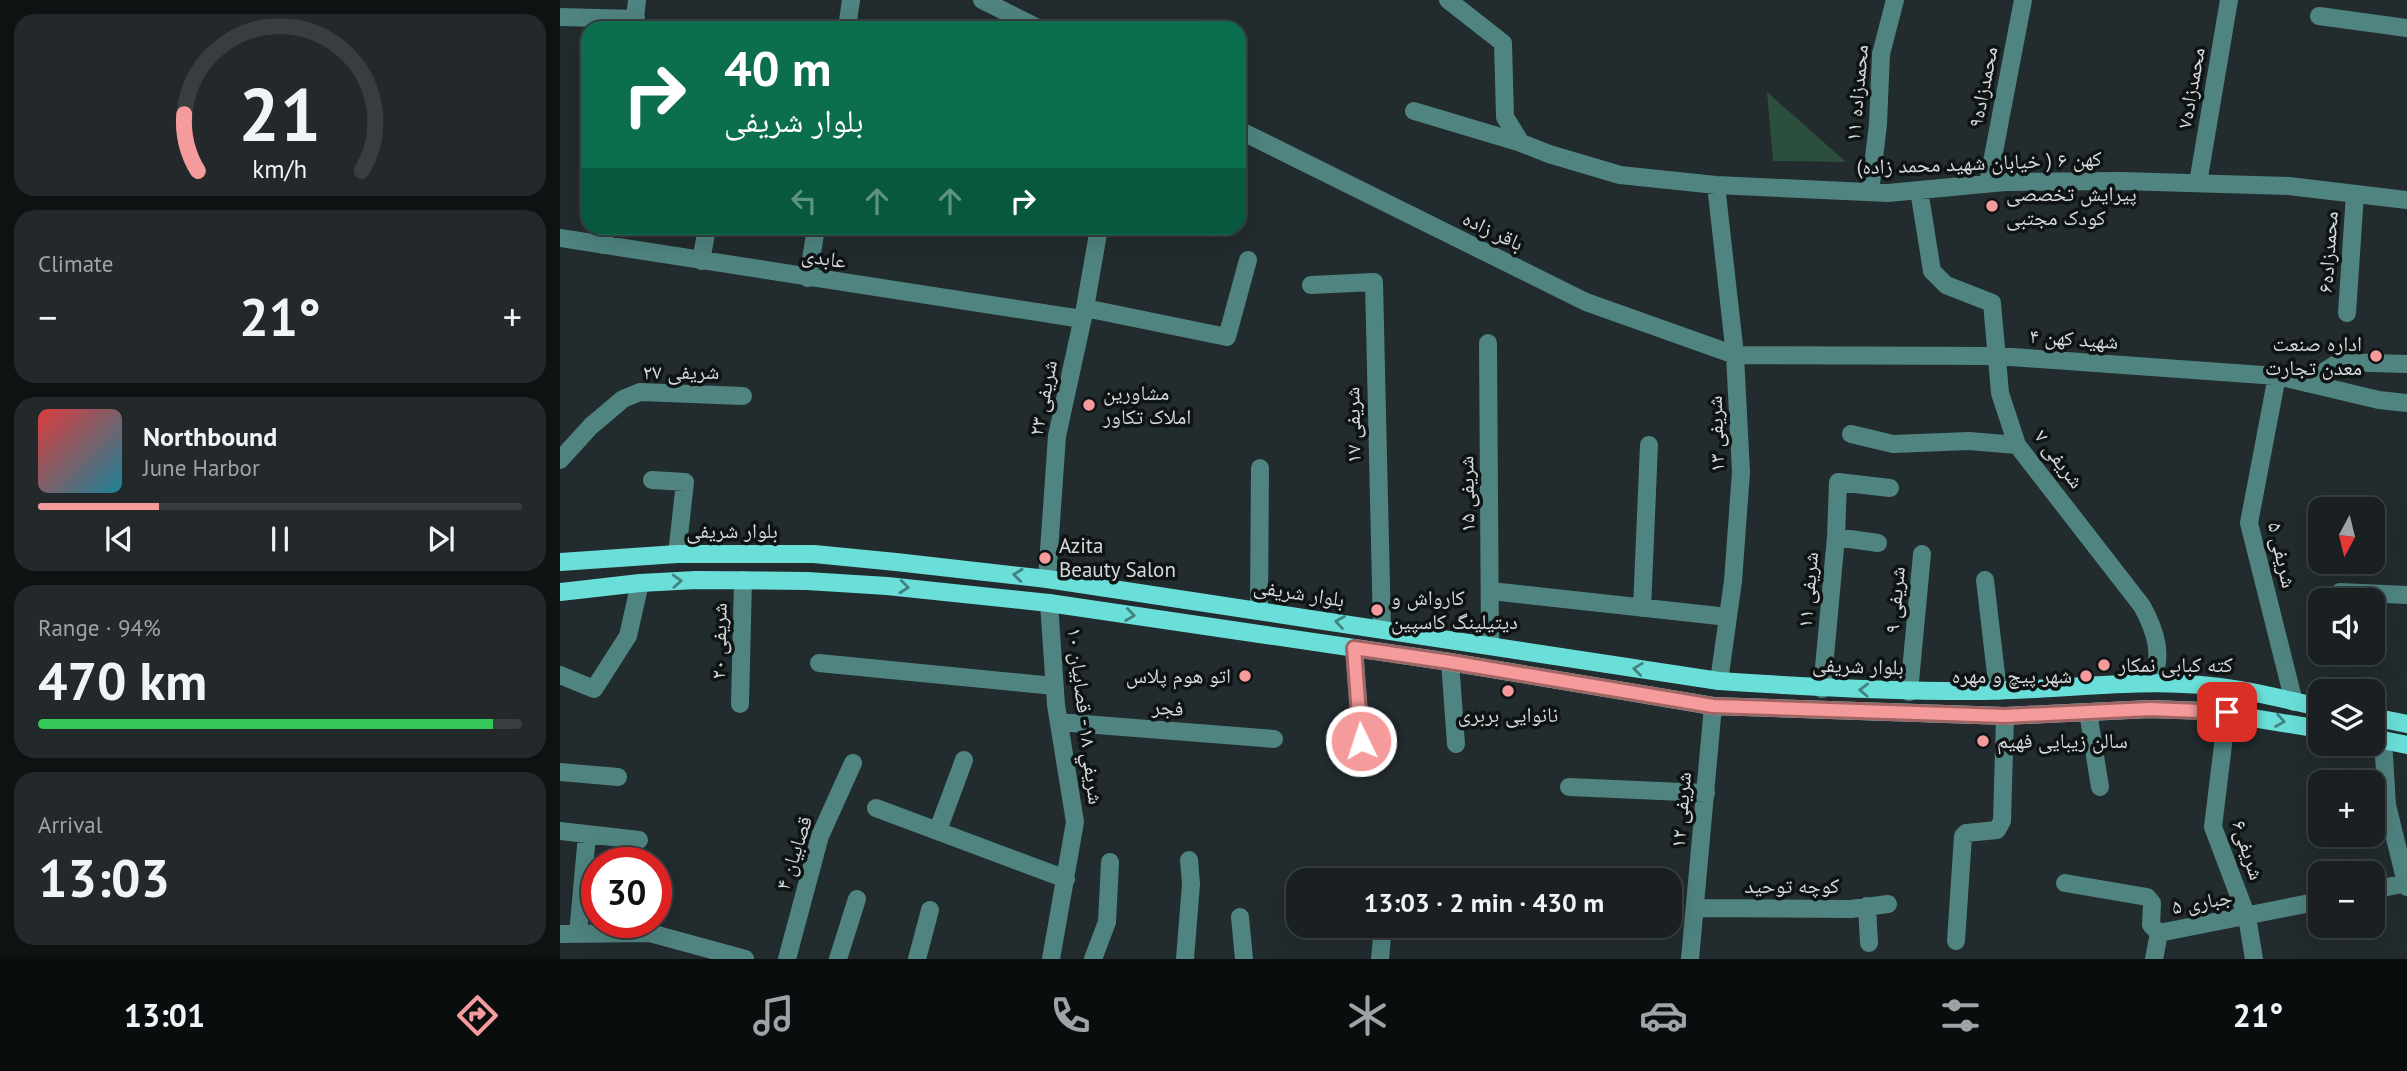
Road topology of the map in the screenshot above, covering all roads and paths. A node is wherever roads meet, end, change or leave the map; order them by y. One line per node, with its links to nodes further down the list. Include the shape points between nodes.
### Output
1 (637, 0): 11 (street)
2 (851, 0): 12 (street)
3 (982, 0): 13 (street)
4 (1895, 0): 22 (street, محمدزاده ۱۱, via 1881,54)
5 (2023, 0): 18 (street, محمدزاده۹)
6 (2229, 0): 19 (street, محمدزاده۷)
7 (1454, 1): 17 (street, via 1503,43 1506,117)
8 (2319, 16): 14 (street)
9 (560, 17): 10 (street)
10 (610, 21)
11 (635, 21)
12 (848, 21)
13 (1024, 21)
14 (2407, 28)
15 (1414, 111): 17 (street, کهن ۶ ( خیابان شهید محمد زاده))
16 (1246, 133): 37 (street, باقر زاده, via 1586,302)
17 (1521, 143): 20 (street, کهن ۶ ( خیابان شهید محمد زاده), via 1620,175)
18 (1988, 183): 19 (street, کهن ۶ ( خیابان شهید محمد زاده)); 21 (street, کهن ۶ ( خیابان شهید محمد زاده))
19 (2198, 183): 23 (street, کهن ۶ ( خیابان شهید محمد زاده))
20 (1716, 185): 22 (street, کهن ۶ ( خیابان شهید محمد زاده)); 37 (street, شریفی ۱۳)
21 (1919, 190): 22 (street, کهن ۶ ( خیابان شهید محمد زاده)); 38 (street, شریفی ۷, via 1932,271 1947,285 1992,303)
22 (1870, 192)
23 (2355, 194): 24 (street, کهن ۶ ( خیابان شهید محمد زاده)); 34 (street, محمدزاده۶)
24 (2407, 200)
25 (706, 235): 31 (street)
26 (815, 235): 32 (street)
27 (1098, 235): 35 (street, شریفی ۲۳)
28 (604, 236): 29 (street, عابدی); 31 (street, عابدی)
29 (560, 238)
30 (1248, 260): 35 (street, عابدی, via 1227,337)
31 (701, 261): 32 (street, عابدی)
32 (808, 278): 35 (street, عابدی)
33 (1311, 285): 68 (street, شریفی ۱۷, via 1374,282)
34 (2347, 313)
35 (1083, 314): 56 (street, شریفی ۲۳, via 1057,436)
36 (1488, 343): 60 (street, شریفی ۱۵)
37 (1735, 355): 38 (street, شهید کهن ۴); 67 (street, شریفی ۱۳, via 1741,472)
38 (1997, 356): 40 (street, شهید کهن ۴); 46 (street, شریفی ۷, via 2000,393)
39 (2407, 364): 41 (street, via 2339,362)
40 (2277, 376): 41 (street, شهید کهن ۴); 81 (street, شریفی ۵, via 2249,523)
41 (2306, 383): 43 (street, شهید کهن ۴)
42 (743, 396): 47 (street, شریفی ۲۷, via 640,391 591,426)
43 (2407, 403)
44 (1851, 434): 46 (street, via 1892,444 1969,441)
45 (1649, 445): 65 (street)
46 (2017, 445): 75 (street, شریفی ۷, via 2142,606 2155,630 2159,653)
47 (560, 460)
48 (1260, 468): 66 (street)
49 (652, 480): 53 (street, via 685,482)
50 (1889, 488): 51 (street, via 1838,482)
51 (1836, 537): 52 (street, شریفی ۱۱); 77 (street, شریفی ۱۱)
52 (1878, 543)
53 (677, 554): 55 (main road, بلوار شریفی); 56 (main road, بلوار شریفی, one-way to 53, via 814,554)
54 (1922, 554): 80 (street, شریفی ۹)
55 (560, 562)
56 (1047, 579): 64 (main road); 66 (main road, بلوار شریفی)
57 (743, 580): 59 (main road, one-way to 57); 64 (main road, one-way to 64, via 887,586); 82 (street, شریفی ۲۰)
58 (1984, 580): 79 (street)
59 (640, 583): 61 (main road); 73 (street, via 628,636 594,689)
60 (1491, 591): 65 (street); 69 (street, شریفی ۱۵)
61 (560, 592)
62 (2385, 594): 63 (street)
63 (2407, 595)
64 (1049, 603): 70 (main road, one-way to 70); 76 (street, شريفي ۱۸ - قصابیان ۱۰)
65 (1642, 608): 67 (street)
66 (1259, 609): 68 (main road, بلوار شریفی, one-way to 66)
67 (1728, 617): 74 (street, شریفی ۱۳)
68 (1382, 629): 69 (main road, بلوار شریفی)
69 (1490, 645): 74 (main road, بلوار شریفی, one-way to 69)
70 (1354, 648): 71 (main road); 100 (street)
71 (1450, 662): 84 (main road); 95 (street)
72 (819, 663): 76 (street)
73 (561, 677)
74 (1719, 681): 77 (main road, بلوار شریفی)
75 (2152, 682): 79 (main road, بلوار شریفی); 81 (main road, بلوار شریفی, via 2214,686)
76 (1055, 687): 90 (street, شريفي ۱۸ - قصابیان ۱۰)
77 (1822, 689): 80 (main road, بلوار شریفی, one-way to 77)
78 (1940, 691): 79 (main road, بلوار شریفی); 80 (main road, بلوار شریفی); 87 (main road)
79 (1998, 691)
80 (1909, 692)
81 (2294, 702): 83 (main road, بلوار شریفی)
82 (740, 704)
83 (2308, 705)
84 (1713, 706): 87 (main road); 105 (street, شریفی ۱۲)
85 (2088, 712): 86 (main road); 88 (main road); 103 (street)
86 (2227, 712): 92 (main road, one-way to 92); 124 (street, شریفی۶, via 2213,827)
87 (1940, 715): 88 (main road)
88 (2005, 716): 128 (street, via 2003,821 1997,830 1963,836)
89 (2385, 719): 91 (main road)
90 (1059, 722): 93 (street, فجر); 113 (street, شريفي ۱۸ - قصابیان ۱۰, via 1075,822)
91 (2407, 724)
92 (2308, 727)
93 (1274, 739)
94 (2385, 740): 96 (main road)
95 (1456, 744)
96 (2407, 745)
97 (2380, 756): 115 (street)
98 (964, 760): 107 (street)
99 (853, 764): 131 (street, قصابیان ۴, via 820,836)
100 (1363, 765)
101 (560, 772): 102 (street)
102 (618, 777)
103 (2099, 786)
104 (1569, 787): 105 (street)
105 (1706, 793): 121 (street, شریفی ۱۲)
106 (876, 808): 107 (street)
107 (938, 830): 113 (street)
108 (560, 831): 109 (street)
109 (587, 835): 110 (street); 126 (street)
110 (639, 840)
111 (1189, 860): 136 (street)
112 (1110, 862): 135 (street, via 1107,922)
113 (1066, 879): 134 (street, شريفي ۱۸ - قصابیان ۱۰)
114 (2065, 883): 125 (street, via 2147,897 2152,903 2151,925)
115 (2407, 885): 116 (street)
116 (2385, 888)
117 (857, 899): 132 (street)
118 (1888, 904): 120 (street, کوچه توحید)
119 (2308, 904): 124 (street, جباری ۵)
120 (1867, 906): 121 (street, کوچه توحید); 129 (street)
121 (1696, 908): 139 (street, شریفی ۱۲)
122 (930, 910): 133 (street)
123 (1240, 916): 137 (street)
124 (2247, 917): 125 (street, جباری ۵); 141 (street, شریفی۶)
125 (2159, 933): 140 (street, جباری ۵)
126 (569, 934): 130 (street, via 650,933)
127 (1382, 938): 138 (street)
128 (1956, 941)
129 (1869, 943)
130 (745, 959)
131 (787, 959)
132 (838, 959)
133 (917, 959)
134 (1051, 959)
135 (1093, 959)
136 (1185, 959)
137 (1244, 959)
138 (1380, 959)
139 (1690, 959)
140 (2154, 959)
141 (2254, 959)

